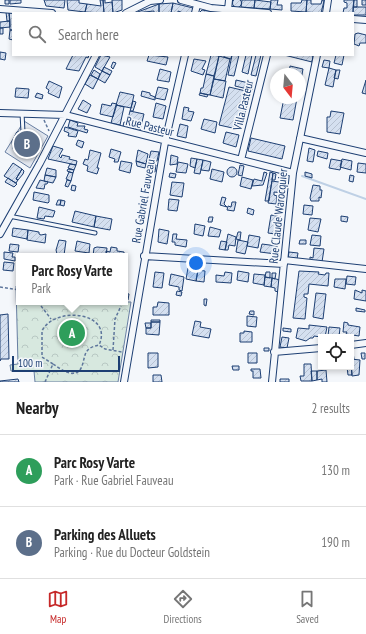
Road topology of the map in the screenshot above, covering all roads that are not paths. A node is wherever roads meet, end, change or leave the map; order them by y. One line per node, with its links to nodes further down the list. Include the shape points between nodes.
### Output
1 (160, 0): 9 (street)
2 (181, 0): 5 (street)
3 (229, 0): 7 (street)
4 (328, 0): 12 (street)
5 (197, 5): 7 (street); 10 (street)
6 (0, 9): 8 (street)
7 (228, 10): 11 (street)
8 (39, 12)
9 (128, 12)
10 (195, 12)
11 (255, 12)
12 (326, 12)
13 (354, 19): 14 (street)
14 (366, 20)
15 (95, 56): 21 (street)
16 (185, 56): 23 (street, Rue Gabriel Fauveau)
17 (267, 56): 26 (street, Villa Pasteur)
18 (317, 56): 22 (street, Rue Claude Warocquier)
19 (0, 112): 20 (street, Rue Pasteur)
20 (22, 113): 21 (street, Rue Pasteur); 24 (lane, via 24,132 18,134 14,142)
21 (65, 116): 23 (street, Rue Pasteur); 28 (street)
22 (300, 138): 25 (street); 27 (street, Rue Claude Warocquier)
23 (165, 142): 26 (street, Rue Pasteur); 31 (street, Rue Gabriel Fauveau)
24 (15, 148)
25 (366, 152)
26 (241, 160): 27 (street, Rue Pasteur)
27 (293, 173): 32 (street, Rue Claude Warocquier)
28 (10, 216): 29 (lane); 30 (street)
29 (95, 233)
30 (0, 234)
31 (144, 256): 32 (street); 38 (street, Rue Gabriel Fauveau)
32 (284, 262): 33 (street); 37 (street, Rue Claude Warocquier)
33 (366, 269)
34 (366, 343): 35 (street)
35 (354, 345)
36 (318, 348): 37 (street)
37 (274, 352): 39 (street, Rue Claude Warocquier)
38 (124, 382)
39 (272, 382)

